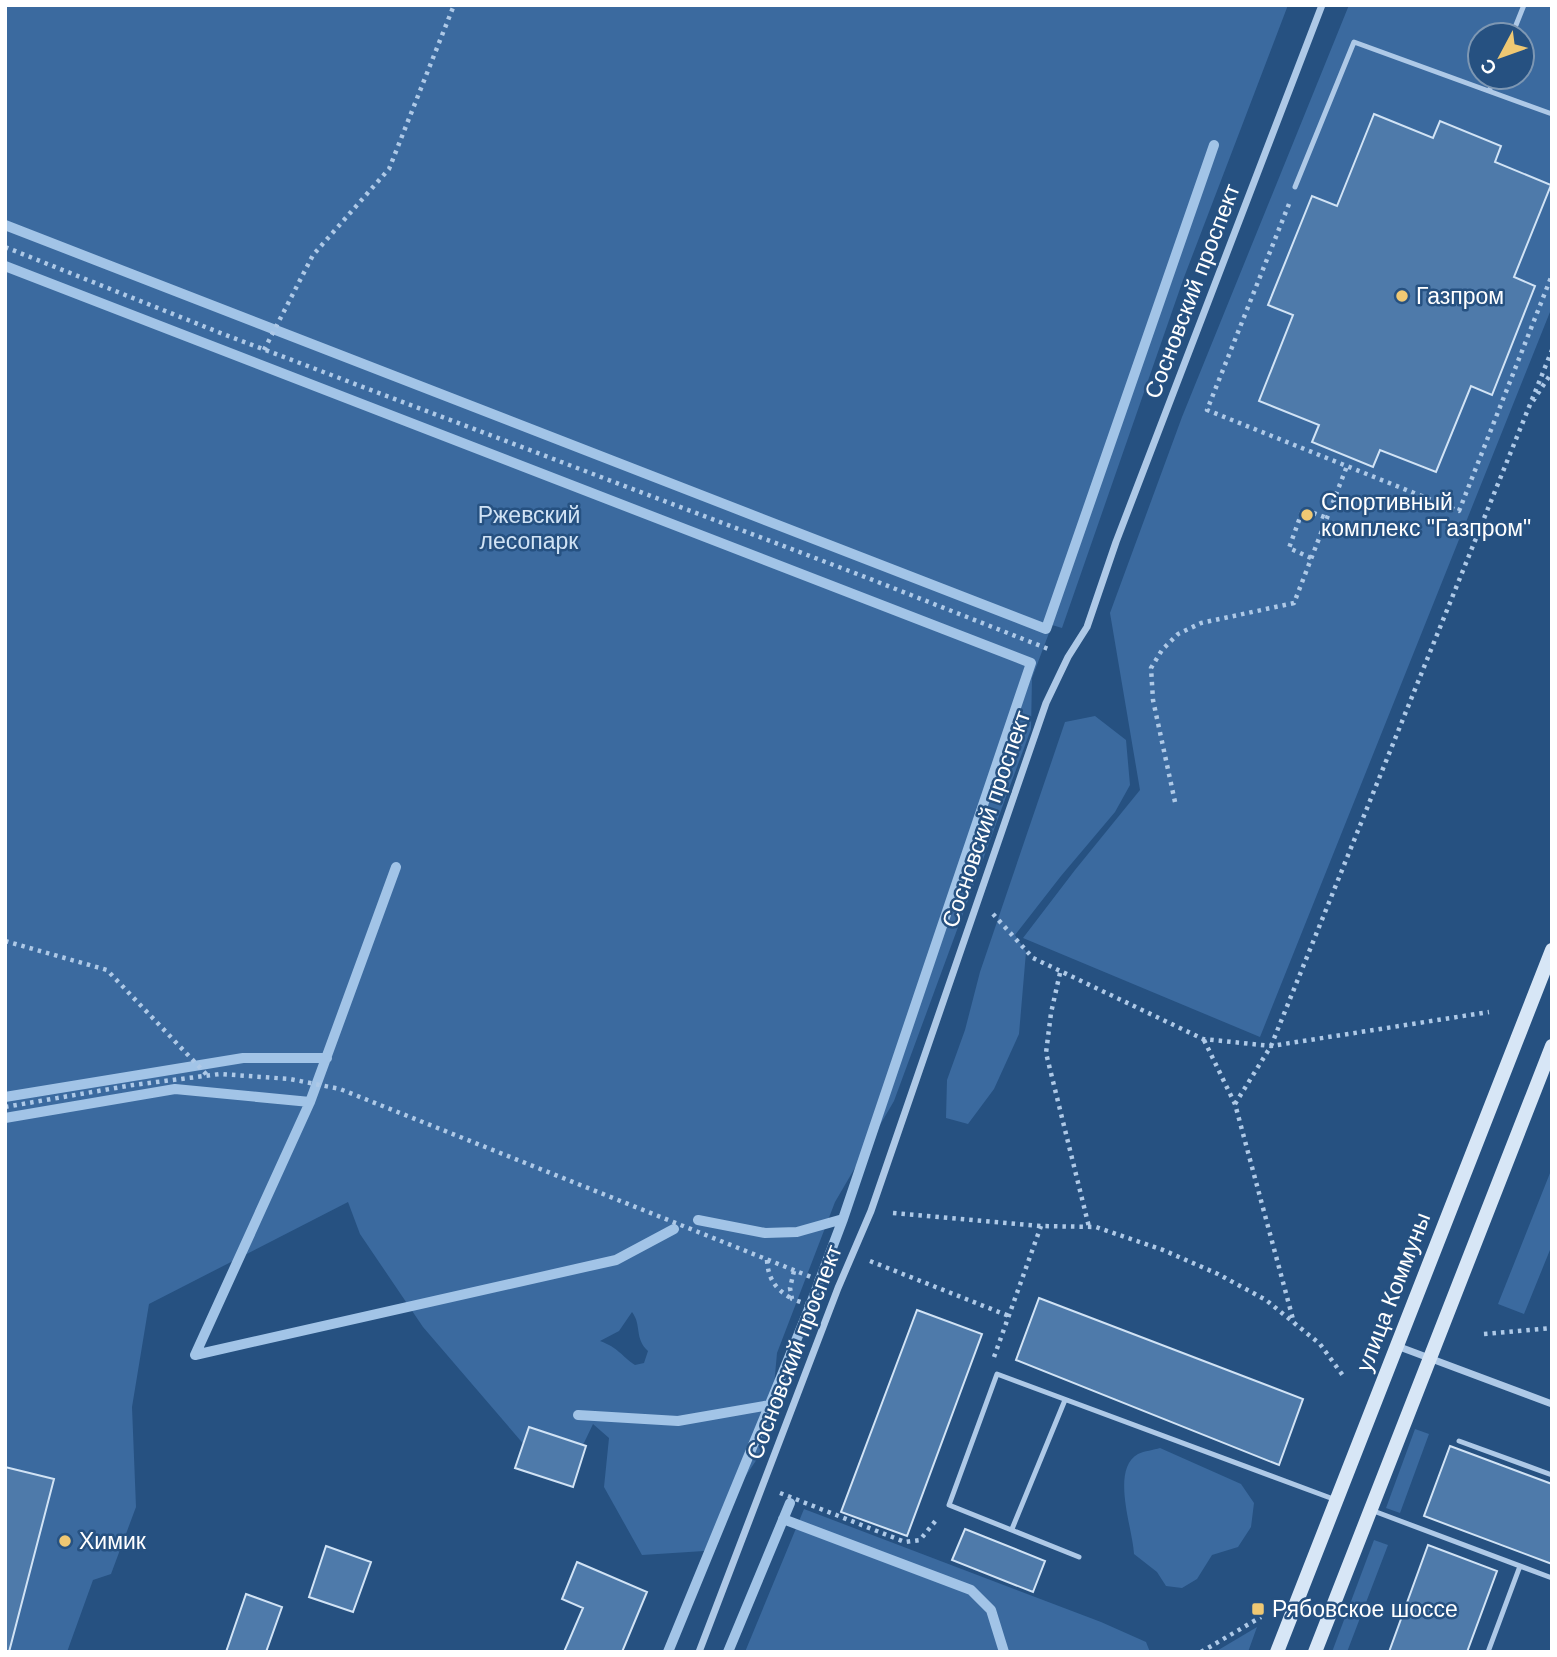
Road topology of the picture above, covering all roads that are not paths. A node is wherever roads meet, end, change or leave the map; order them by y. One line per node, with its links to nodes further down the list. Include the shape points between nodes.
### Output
1 (1322, 5): 20 (street, Сосновский проспект, via 1087,627 1046,703 871,1211)
2 (1466, 83): 5 (lane, via 1354,42)
3 (1489, 91): 4 (lane)
4 (1552, 114)
5 (1295, 187)
6 (1552, 950): 8 (main road, улица Коммуны)
7 (1552, 1046): 9 (main road)
8 (1397, 1346): 9 (street); 14 (main road, улица Коммуны)
9 (1429, 1359): 11 (street); 15 (main road)
10 (1065, 1400): 14 (lane); 16 (lane); 16 (lane, via 997,1374 949,1505)
11 (1552, 1404)
12 (1459, 1441): 13 (lane)
13 (1552, 1475)
14 (1336, 1500): 21 (main road, улица Коммуны)
15 (1371, 1509): 18 (lane); 22 (main road)
16 (1012, 1530): 17 (lane)
17 (1079, 1556)
18 (1520, 1566): 19 (lane); 23 (lane)
19 (1552, 1578)
20 (699, 1652)
21 (1277, 1652)
22 (1315, 1652)
23 (1488, 1652)

